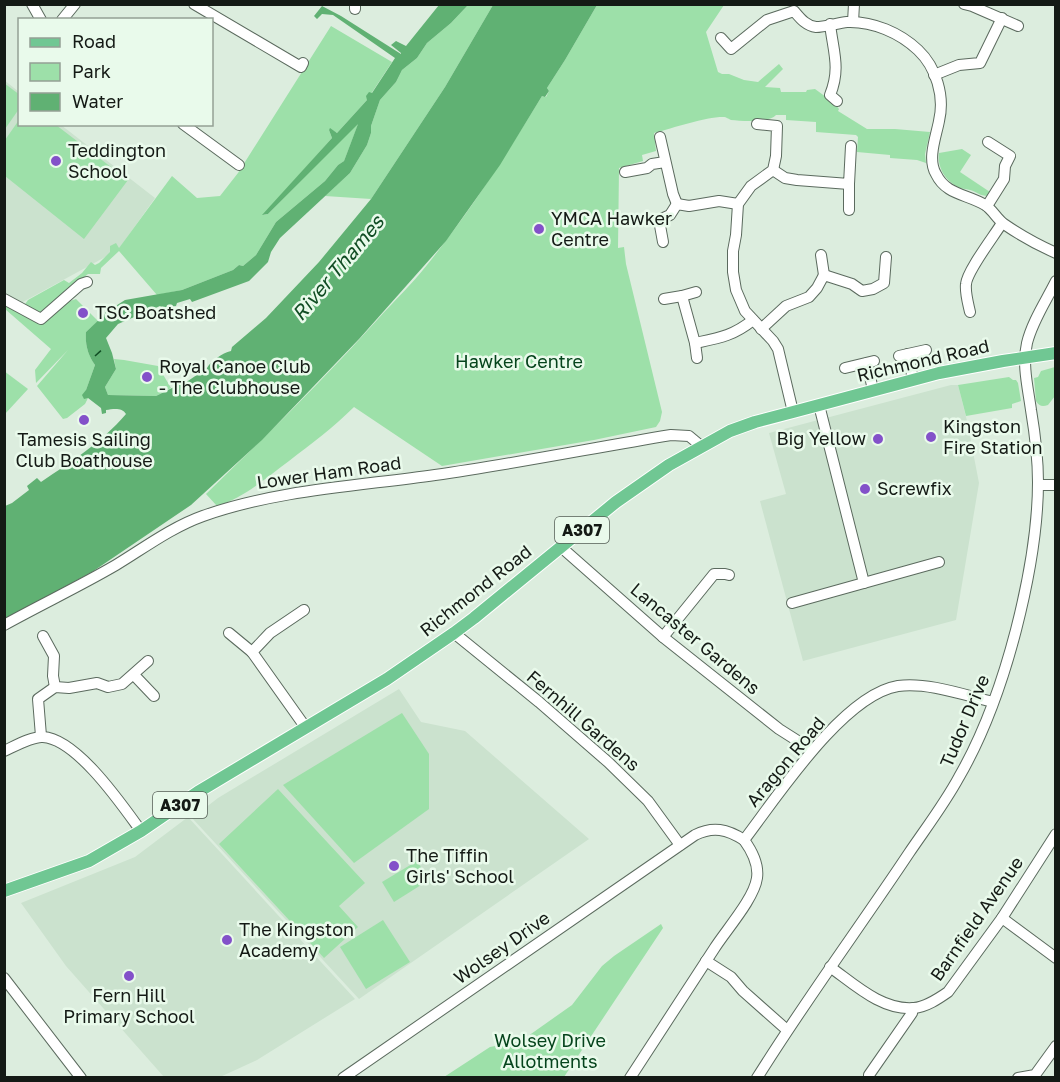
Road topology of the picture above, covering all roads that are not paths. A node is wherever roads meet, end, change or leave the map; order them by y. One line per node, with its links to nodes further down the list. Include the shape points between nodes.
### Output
1 (32, 4): 7 (street)
2 (75, 4): 8 (street)
3 (194, 4): 14 (street)
4 (854, 4): 10 (street)
5 (964, 4): 9 (street)
6 (794, 8): 11 (street, via 803,22 815,27); 13 (street, via 767,20 731,49)
7 (40, 18)
8 (64, 18)
9 (1002, 18): 12 (street); 15 (street, via 981,63 959,64)
10 (853, 22): 11 (street); 15 (street, via 882,27 899,35 927,60)
11 (830, 24): 16 (street, via 837,70)
12 (1018, 26)
13 (721, 38)
14 (301, 67)
15 (934, 75): 29 (street, via 941,94 940,120 932,148 934,171 948,190)
16 (830, 96)
17 (757, 124): 24 (street, via 778,120)
18 (186, 126): 23 (street)
19 (660, 137): 22 (street)
20 (988, 142): 29 (street, via 1010,156 1004,179)
21 (851, 146): 26 (street)
22 (665, 162): 25 (street); 27 (street)
23 (239, 165)
24 (773, 170): 26 (street, via 785,178); 28 (street, via 751,186)
25 (626, 172)
26 (849, 184): 30 (street)
27 (677, 204): 28 (street); 32 (street, via 670,215 659,220)
28 (738, 204): 44 (street, via 733,272 745,311)
29 (987, 206): 31 (street)
30 (849, 210)
31 (1002, 223): 33 (street); 43 (street, via 966,282)
32 (663, 242)
33 (1056, 253)
34 (821, 255): 36 (street)
35 (886, 258): 36 (street, via 887,287 862,291)
36 (824, 275): 44 (street, via 809,297)
37 (1056, 281): 48 (street, Tudor Drive, via 1031,331)
38 (87, 282): 41 (street, via 41,319)
39 (696, 292): 40 (street)
40 (682, 296): 42 (street); 45 (street)
41 (4, 299)
42 (664, 299)
43 (970, 312)
44 (757, 325): 45 (street); 54 (street, via 778,349)
45 (695, 343): 49 (street)
46 (926, 350): 51 (street, via 904,355)
47 (1056, 353): 48 (main road, Richmond Road / A307)
48 (1026, 357): 51 (main road, Richmond Road / A307); 56 (street, Tudor Drive)
49 (697, 358)
50 (844, 368): 52 (street, via 871,362)
51 (913, 380): 52 (main road, Richmond Road / A307)
52 (873, 390): 53 (main road, Richmond Road / A307)
53 (819, 405): 54 (main road, Richmond Road / A307); 61 (street)
54 (793, 412): 55 (main road, Richmond Road / A307, via 730,431)
55 (698, 448): 58 (main road, Richmond Road / A307, via 616,502); 64 (street, Lower Ham Road, via 692,438 671,435 547,458 251,501 184,525)
56 (1038, 485): 57 (street); 74 (street, Tudor Drive, via 1025,589)
57 (1056, 485)
58 (561, 547): 66 (main road, Richmond Road / A307); 68 (street, Lancaster Gardens)
59 (939, 562): 61 (street)
60 (729, 576): 68 (street, via 714,574)
61 (864, 584): 62 (street)
62 (792, 603)
63 (304, 610): 69 (street, via 270,633)
64 (4, 625)
65 (230, 633): 69 (street)
66 (454, 633): 75 (main road, Richmond Road / A307); 82 (street, Fernhill Gardens, via 608,762 648,801)
67 (43, 636): 72 (street, via 54,656)
68 (663, 637): 77 (street, Lancaster Gardens, via 779,729)
69 (252, 652): 75 (street)
70 (148, 661): 71 (street)
71 (134, 675): 72 (street, via 122,684 108,687 97,683); 73 (street)
72 (55, 687): 76 (street, via 38,699)
73 (154, 696)
74 (993, 702): 77 (street, Aragon Road, via 918,686 882,690 854,708); 87 (street, Tudor Drive, via 959,778)
75 (306, 728): 79 (main road, Richmond Road / A307)
76 (41, 736): 78 (street); 79 (street, via 68,747 100,777)
77 (812, 750): 81 (street, Aragon Road)
78 (4, 751)
79 (141, 831): 83 (main road, Richmond Road / A307, via 89,861)
80 (1056, 834): 84 (street, Barnfield Avenue)
81 (744, 840): 82 (street, via 712,829 695,834); 86 (street, via 757,867 755,888)
82 (680, 845): 94 (street, Wolsey Drive)
83 (4, 891)
84 (1002, 918): 85 (street); 89 (street, Barnfield Avenue, via 948,992 927,1005)
85 (1056, 958)
86 (706, 961): 90 (street, via 731,978); 95 (street)
87 (830, 967): 89 (street, via 874,998); 90 (street, Tudor Drive)
88 (4, 978): 93 (street)
89 (913, 1008): 92 (street)
90 (787, 1030): 96 (street, Tudor Drive)
91 (1056, 1046): 97 (street, via 1035,1075)
92 (869, 1075)
93 (81, 1077)
94 (343, 1077)
95 (630, 1077)
96 (757, 1077)
97 (1018, 1077)

